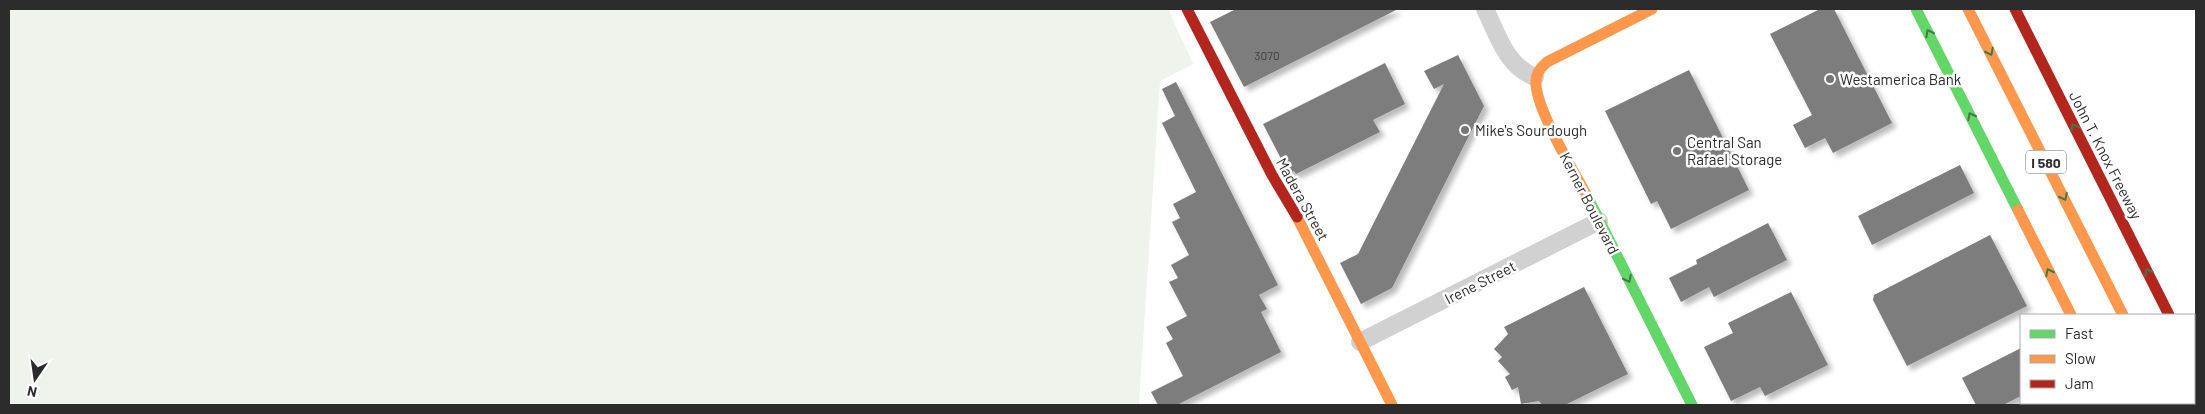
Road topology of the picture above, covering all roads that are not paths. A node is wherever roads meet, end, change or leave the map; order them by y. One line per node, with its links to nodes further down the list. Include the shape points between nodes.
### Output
1 (1187, 9): 12 (main road, Madera Street, via 1272,175 1308,234)
2 (1485, 9): 7 (street, via 1509,58)
3 (1652, 9): 7 (main road, via 1547,62)
4 (1916, 9): 9 (main road, one-way to 4)
5 (1968, 9): 10 (main road, I 580, one-way to 10)
6 (2015, 9): 11 (main road, John T. Knox Freeway / I 580, one-way to 6)
7 (1535, 77): 8 (main road, Kerner Boulevard, via 1540,104)
8 (1599, 221): 12 (street, Irene Street); 14 (main road, Kerner Boulevard, one-way to 14)
9 (2070, 314)
10 (2122, 314)
11 (2169, 314)
12 (1360, 342): 13 (main road, Madera Street)
13 (1392, 405)
14 (1692, 405)

